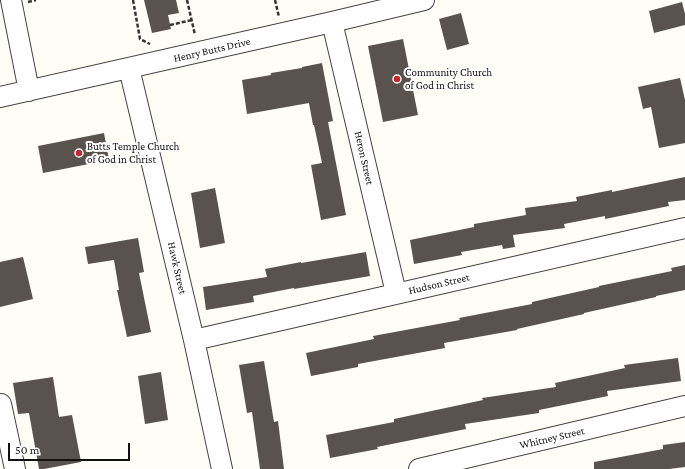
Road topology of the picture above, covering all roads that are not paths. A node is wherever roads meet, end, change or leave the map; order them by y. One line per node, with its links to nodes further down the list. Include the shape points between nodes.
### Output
1 (11, 0): 5 (street)
2 (424, 0): 3 (street, Henry Butts Drive)
3 (332, 22): 4 (street, Henry Butts Drive); 8 (street, Heron Street)
4 (129, 68): 5 (street, Henry Butts Drive); 9 (street, Hawk Street)
5 (29, 91): 6 (street, Henry Butts Drive)
6 (0, 97)
7 (685, 228): 8 (street, Hudson Street)
8 (396, 293): 9 (street, Hudson Street)
9 (194, 340): 13 (street, Hawk Street)
10 (0, 404): 12 (street)
11 (685, 406): 14 (street, Whitney Street)
12 (15, 469)
13 (222, 469)
14 (419, 469)

